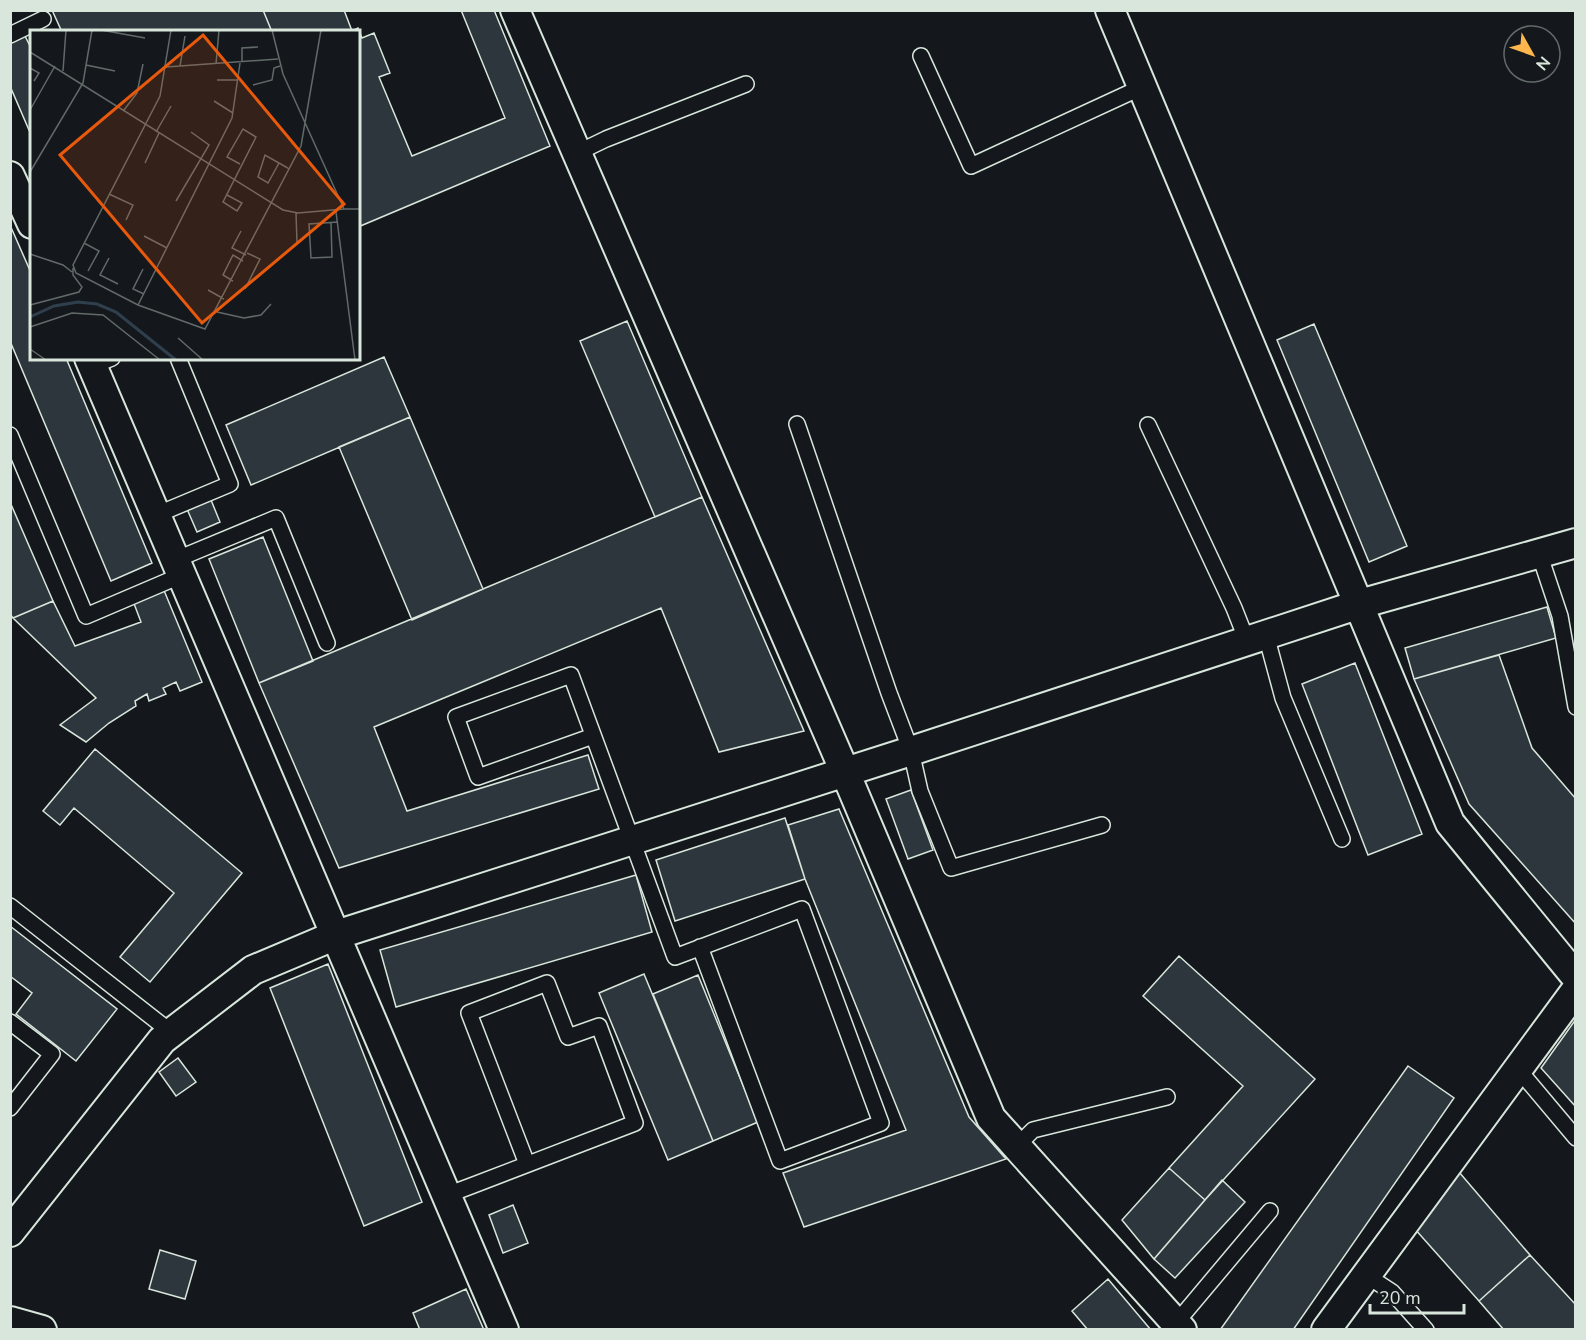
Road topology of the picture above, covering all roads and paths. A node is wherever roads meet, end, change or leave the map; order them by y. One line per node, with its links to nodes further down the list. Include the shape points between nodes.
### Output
1 (515, 10): 8 (street)
2 (1110, 10): 7 (street)
3 (43, 19): 4 (lane)
4 (10, 35)
5 (921, 56): 7 (lane, via 971,166)
6 (746, 84): 8 (lane)
7 (1142, 87): 20 (street)
8 (577, 153): 26 (street)
9 (10, 176): 10 (street)
10 (30, 220)
11 (179, 360): 16 (lane, via 230,484)
12 (98, 361): 16 (street)
13 (797, 424): 25 (lane)
14 (1148, 425): 21 (lane, via 1234,608)
15 (10, 435): 19 (lane, via 86,616)
16 (156, 515): 19 (street)
17 (1575, 543): 18 (street)
18 (1539, 554): 20 (street); 23 (lane, via 1560,616)
19 (179, 568): 22 (lane, via 276,518); 31 (street)
20 (1360, 604): 21 (street); 33 (street, via 1450,823)
21 (1257, 638): 25 (street); 28 (lane)
22 (327, 643)
23 (1575, 707)
24 (593, 736): 24 (lane, via 478,777 456,717 571,675); 29 (lane)
25 (911, 751): 26 (street); 27 (lane, via 920,791 951,868)
26 (845, 772): 29 (street); 41 (street, via 991,1118)
27 (1102, 825)
28 (1342, 839)
29 (632, 841): 31 (street); 32 (lane, via 675,957)
30 (10, 906): 36 (lane)
31 (336, 935): 36 (street, via 253,970); 43 (street)
32 (700, 947): 32 (lane, via 780,1161 881,1123 802,909)
33 (1575, 977)
34 (1575, 990): 37 (street)
35 (10, 1022): 39 (lane, via 52,1054)
36 (172, 1033): 45 (street, via 162,1040)
37 (1518, 1069): 40 (lane); 46 (street)
38 (1167, 1097): 41 (lane, via 1033,1130)
39 (10, 1108)
40 (1575, 1138)
41 (1017, 1146): 48 (street)
42 (527, 1164): 42 (lane, via 469,1012 547,983 568,1037 599,1026 635,1123); 43 (lane)
43 (447, 1195): 50 (street)
44 (1270, 1211): 48 (lane)
45 (10, 1232)
46 (1366, 1275): 51 (street); 52 (lane, via 1392,1292)
47 (10, 1321): 49 (street)
48 (1179, 1326)
49 (42, 1329)
50 (504, 1329)
51 (1326, 1329)
52 (1426, 1329)

